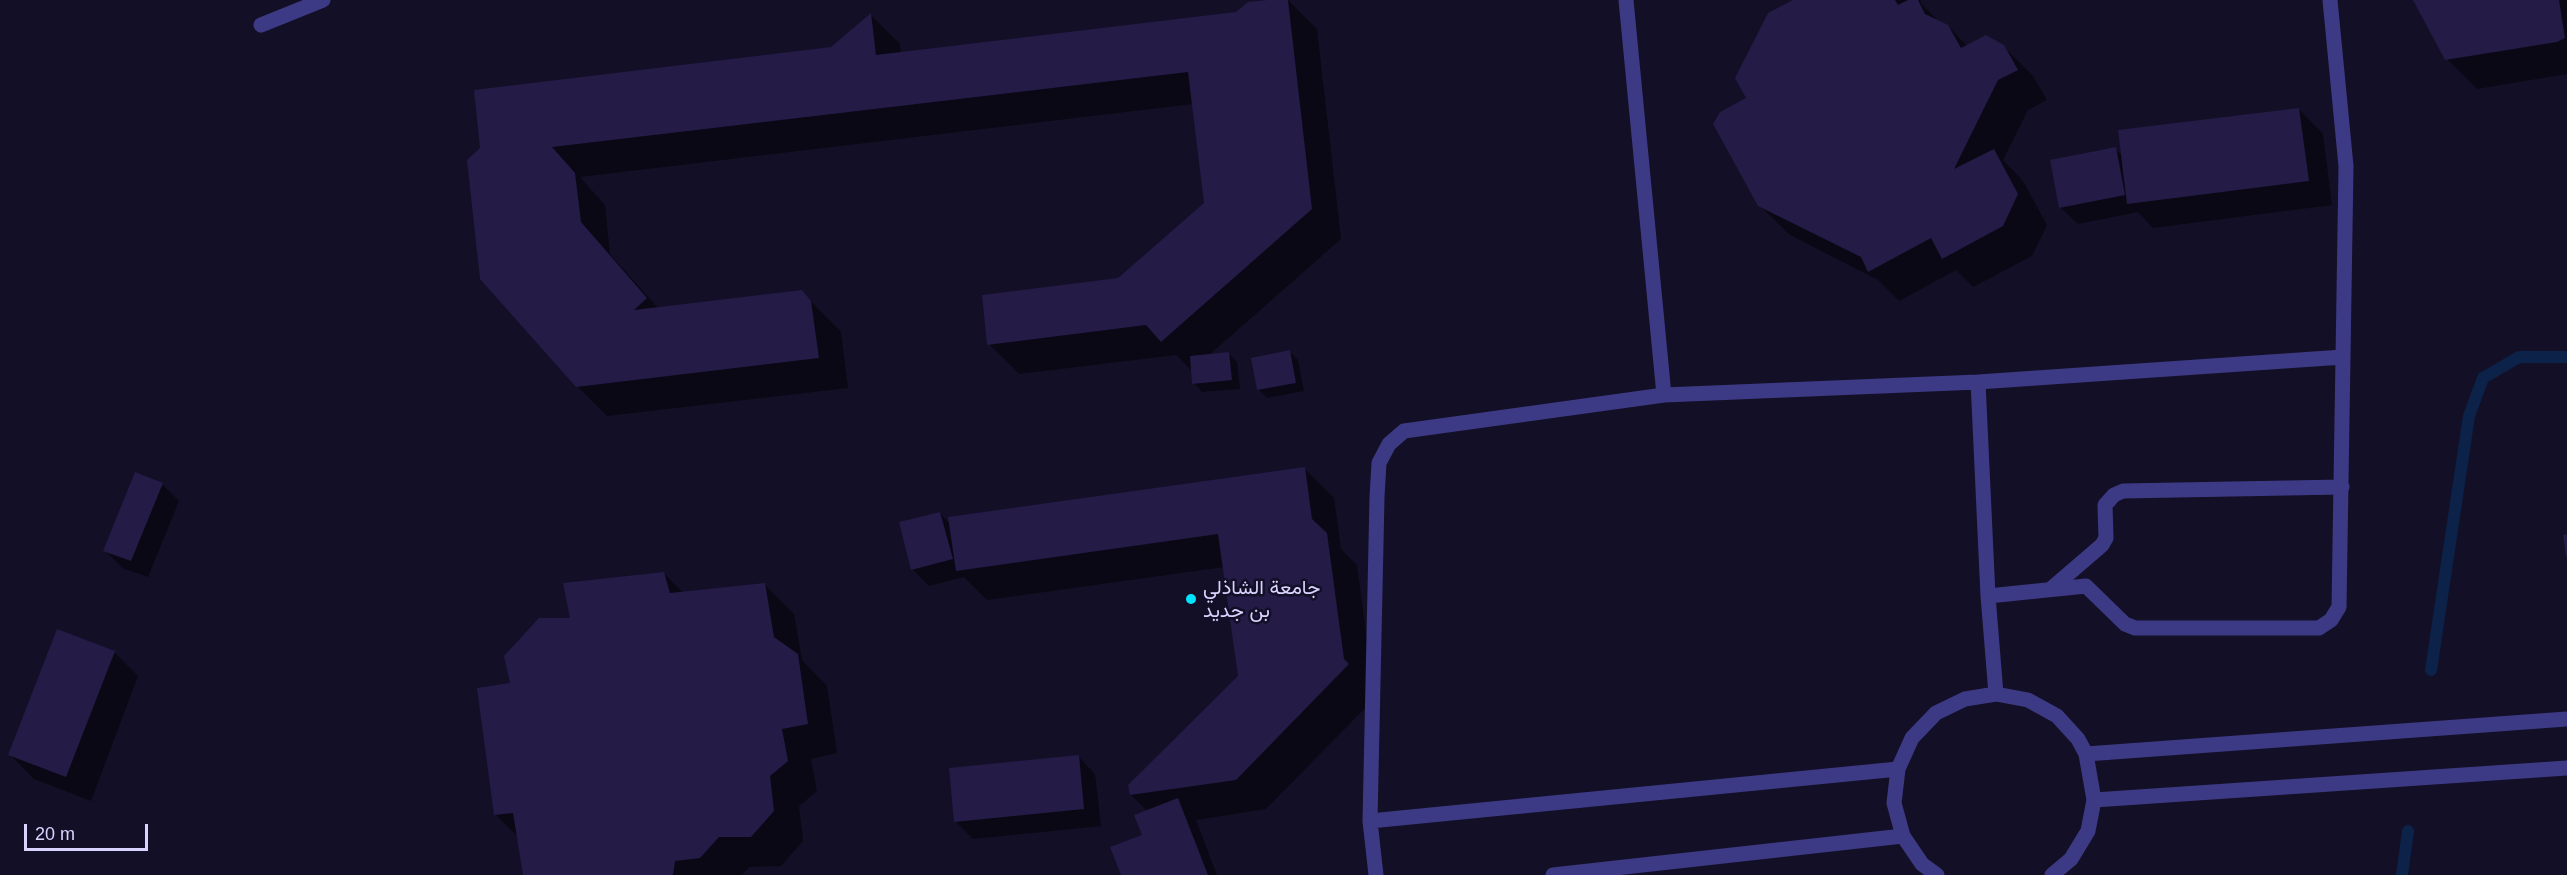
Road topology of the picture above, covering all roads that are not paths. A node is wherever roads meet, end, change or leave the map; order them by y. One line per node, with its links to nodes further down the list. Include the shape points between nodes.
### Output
1 (323, 0): 4 (lane)
2 (1626, 0): 7 (lane)
3 (2330, 0): 5 (lane, via 2346,166)
4 (261, 25)
5 (2343, 357): 6 (lane); 8 (lane)
6 (1978, 382): 7 (lane); 10 (lane)
7 (1664, 395): 17 (lane, via 1404,431 1389,444 1379,463 1377,497)
8 (2342, 487): 9 (lane, via 2123,491 2105,505 2106,538 2102,545); 9 (lane, via 2339,608 2319,628 2135,628 2125,624 2086,586)
9 (2052, 588): 10 (lane)
10 (1988, 596): 11 (lane)
11 (1996, 694): 13 (lane, via 2028,700 2056,716 2078,739); 15 (lane, via 1965,699 1936,713 1912,738)
12 (2567, 719): 13 (lane)
13 (2086, 754): 16 (lane)
14 (2567, 768): 16 (lane)
15 (1898, 769): 17 (lane); 18 (lane, via 1894,803)
16 (2094, 800): 22 (lane, via 2088,831 2071,859)
17 (1370, 821): 19 (lane)
18 (1903, 836): 20 (lane); 21 (lane, via 1922,864)
19 (1376, 875)
20 (1553, 875)
21 (1937, 875)
22 (2052, 875)

